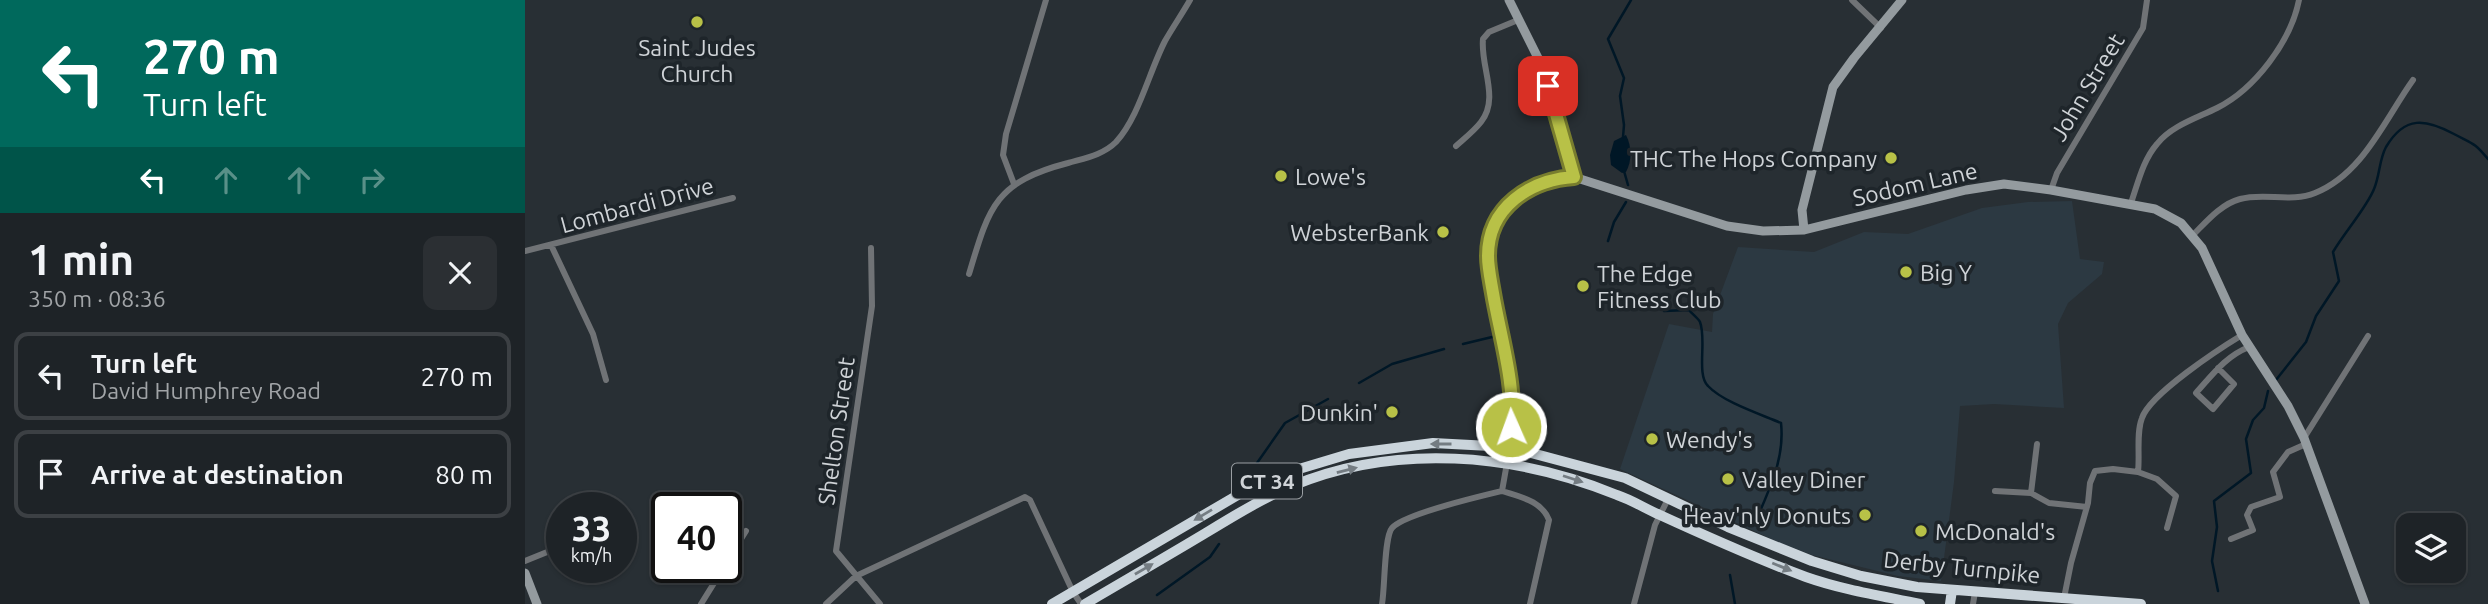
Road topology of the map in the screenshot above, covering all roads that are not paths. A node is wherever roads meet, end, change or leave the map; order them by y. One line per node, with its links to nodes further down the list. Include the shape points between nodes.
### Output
1 (1046, 0): 13 (street, via 1006,134 1003,155)
2 (1190, 0): 13 (street, via 1115,143 1091,157 1046,169)
3 (1509, 0): 8 (street)
4 (1852, 0): 9 (street)
5 (1902, 0): 9 (street)
6 (2147, 0): 14 (street, John Street, via 2143,28)
7 (2299, 0): 16 (street, via 2288,32 2258,75 2231,100 2156,144)
8 (1518, 20): 11 (street, via 1483,39 1488,109 1480,124); 12 (street, via 1541,64)
9 (1881, 28): 17 (street, via 1833,87 1802,210)
10 (2413, 80): 18 (street, via 2351,170 2323,190 2234,201)
11 (1456, 146)
12 (1574, 177): 17 (street, Sodom Lane, via 1727,226); 30 (street, Sodom Lane, via 1556,178 1519,195 1503,212 1491,237 1489,270 1513,414)
13 (1014, 184): 22 (street, via 996,203 982,229)
14 (2051, 190): 16 (street, Sodom Lane); 17 (street, Sodom Lane, via 2004,184 1966,190)
15 (733, 198): 19 (street, Lombardi Drive)
16 (2131, 203): 18 (street, Sodom Lane, via 2169,215)
17 (1804, 230)
18 (2193, 235): 23 (street, Sodom Lane)
19 (551, 245): 21 (street, Lombardi Drive); 27 (street, Lombardi Drive, via 593,334)
20 (871, 248): 46 (street, Shelton Street, via 872,306 836,551)
21 (525, 251)
22 (969, 274)
23 (2242, 335): 25 (street, Sodom Lane); 32 (street, via 2148,405 2141,420)
24 (2368, 336): 28 (street)
25 (2249, 347): 26 (street); 28 (street, Sodom Lane)
26 (2218, 368): 26 (street, via 2196,393 2213,409 2234,384)
27 (607, 380)
28 (2305, 441): 42 (street, via 2288,452 2273,472 2280,497 2251,507 2247,514 2253,530); 65 (street, Sodom Lane)
29 (2037, 444): 35 (street)
30 (1509, 447): 31 (street, Sodom Lane); 36 (highway, Derby Turnpike / CT 34, via 1625,478); 49 (highway, CT 34, one-way to 49, via 1403,446 1300,468 1243,492)
31 (1507, 463): 33 (street); 38 (highway, Derby Turnpike / CT 34, one-way to 38, via 1567,477); 57 (highway, CT 34, one-way to 31, via 1292,486 1350,468 1404,460 1459,458)
32 (2138, 472): 37 (street, via 2095,471); 39 (street, via 2157,479 2176,496)
33 (1502, 491): 58 (street, via 1422,514 1392,528); 59 (street, via 1538,504 1549,520)
34 (1996, 491): 35 (street)
35 (2031, 494): 37 (street, via 2049,503)
36 (1662, 497): 38 (highway); 48 (highway, Derby Turnpike / CT 34, via 1812,561 1861,576)
37 (2087, 507): 51 (street)
38 (1655, 512): 60 (street); 61 (highway, Derby Turnpike / CT 34, one-way to 61, via 1808,577)
39 (2167, 528)
40 (746, 531): 41 (street)
41 (742, 537)
42 (2231, 539)
43 (546, 552): 44 (street)
44 (525, 561)
45 (525, 573): 52 (street)
46 (856, 576): 49 (street, via 1024,497 1030,500); 54 (street); 55 (street, Shelton Street)
47 (714, 583): 53 (street)
48 (1952, 590): 50 (highway, Derby Turnpike / CT 34); 62 (highway)
49 (1073, 592): 56 (highway, CT 34); 57 (street)
50 (1975, 592): 51 (highway, Derby Turnpike / CT 34); 63 (street)
51 (2064, 598): 64 (highway, Derby Turnpike / CT 34)
52 (537, 604)
53 (701, 604)
54 (826, 604)
55 (880, 604)
56 (1052, 604)
57 (1083, 604)
58 (1382, 604)
59 (1530, 604)
60 (1634, 604)
61 (1920, 604)
62 (1950, 604)
63 (1973, 604)
64 (2141, 604)
65 (2365, 604)

